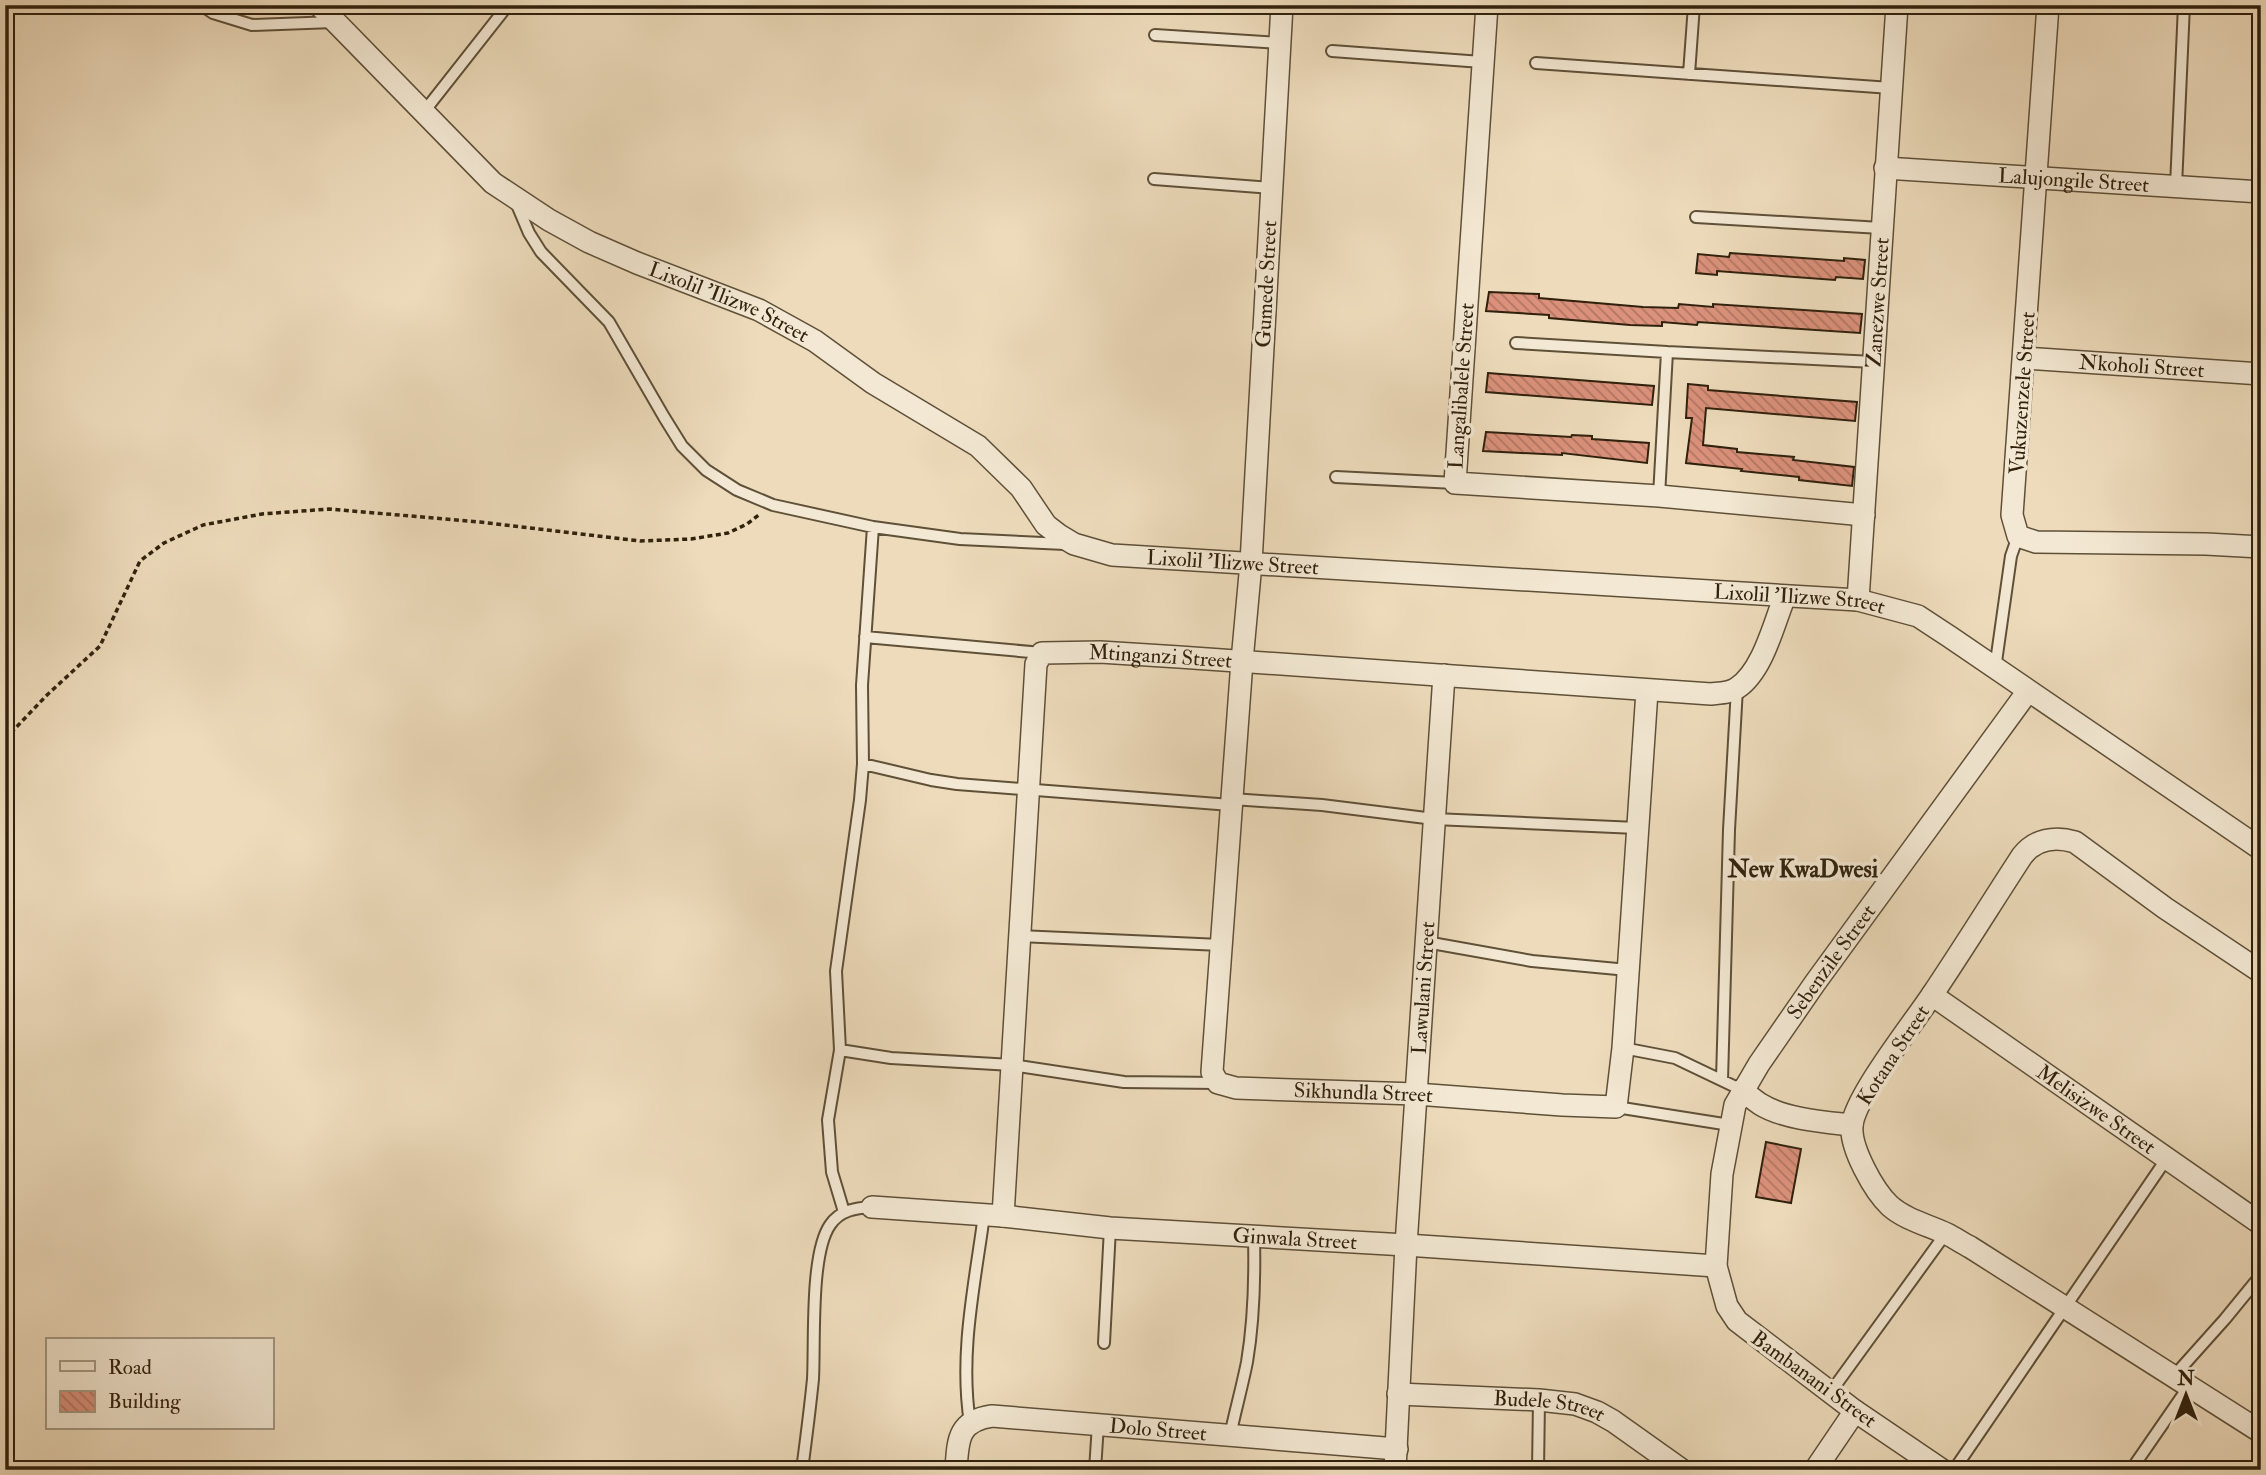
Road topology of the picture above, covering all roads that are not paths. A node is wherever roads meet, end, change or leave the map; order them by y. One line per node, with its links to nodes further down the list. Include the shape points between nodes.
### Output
1 (201, 5): 10 (lane, via 252,25)
2 (318, 5): 10 (street, Lixolil 'Ilizwe Street)
3 (508, 5): 18 (lane)
4 (1282, 5): 12 (street, Gumede Street)
5 (1486, 5): 14 (street, Langalibalele Street)
6 (1694, 5): 16 (lane)
7 (1897, 5): 17 (street, Zanezwe Street)
8 (2048, 5): 20 (street, Vukuzenzele Street)
9 (2184, 5): 22 (lane)
10 (335, 22): 18 (street, Lixolil 'Ilizwe Street)
11 (1155, 35): 12 (lane)
12 (1280, 43): 23 (street, Gumede Street)
13 (1332, 51): 14 (lane)
14 (1482, 62): 34 (street, Langalibalele Street)
15 (1536, 63): 16 (lane)
16 (1689, 74): 17 (lane)
17 (1891, 88): 19 (street, Zanezwe Street)
18 (423, 113): 25 (street, Lixolil 'Ilizwe Street, via 480,172)
19 (1885, 168): 20 (street, Lalujongile Street); 27 (street, Zanezwe Street)
20 (2036, 177): 22 (street, Lalujongile Street); 30 (street, Vukuzenzele Street)
21 (1154, 179): 23 (lane)
22 (2176, 186): 24 (street, Lalujongile Street)
23 (1272, 188): 41 (street, Gumede Street)
24 (2261, 192)
25 (514, 198): 37 (lane, via 541,252 609,322 682,446 706,471 737,491 774,505); 39 (street, Lixolil 'Ilizwe Street, via 589,242 759,310 815,341 985,453 1021,488 1046,525)
26 (1696, 217): 27 (lane)
27 (1881, 228): 31 (street, Zanezwe Street)
28 (1516, 343): 29 (lane)
29 (1667, 352): 31 (lane); 35 (lane)
30 (2025, 358): 32 (street, Nkoholi Street); 38 (street, Vukuzenzele Street, via 2012,515)
31 (1874, 362): 36 (street, Zanezwe Street)
32 (2261, 374)
33 (1336, 477): 34 (lane)
34 (1455, 483): 35 (street, Langalibalele Street)
35 (1659, 496): 36 (street, Langalibalele Street)
36 (1864, 515): 43 (street, Zanezwe Street)
37 (873, 527): 39 (lane, via 960,539); 44 (lane)
38 (2018, 536): 40 (street, via 2036,542); 47 (lane)
39 (1074, 544): 41 (street, Lixolil 'Ilizwe Street, via 1112,555)
40 (2261, 547)
41 (1251, 563): 42 (street, Lixolil 'Ilizwe Street); 46 (street)
42 (1785, 596): 43 (street, Lixolil 'Ilizwe Street); 49 (street, via 1761,657)
43 (1858, 600): 47 (street, Lixolil 'Ilizwe Street, via 1918,616)
44 (865, 637): 45 (lane); 52 (lane)
45 (1042, 653): 46 (street, Mtinganzi Street); 53 (street, via 1036,664)
46 (1242, 661): 48 (street, Mtinganzi Street); 54 (street)
47 (1995, 669): 51 (street, Lixolil 'Ilizwe Street)
48 (1444, 675): 50 (street, Mtinganzi Street); 55 (street, Lawulani Street)
49 (1737, 688): 50 (street, Mtinganzi Street, via 1711,694); 67 (lane)
50 (1647, 691): 56 (street)
51 (2028, 691): 57 (street, Lixolil 'Ilizwe Street); 69 (street, Sebenzile Street)
52 (863, 764): 53 (lane, via 931,780); 65 (lane, via 836,971)
53 (1028, 791): 54 (lane); 58 (street)
54 (1232, 802): 55 (lane, via 1322,805); 60 (street)
55 (1434, 819): 56 (lane); 59 (street, Lawulani Street)
56 (1637, 828): 61 (street)
57 (2261, 849)
58 (1019, 936): 60 (lane); 66 (street)
59 (1426, 942): 61 (lane, via 1532,961); 70 (street, Lawulani Street)
60 (1222, 945): 68 (street, via 1212,1072)
61 (1628, 970): 64 (street)
62 (2261, 972): 63 (street, Kotana Street, via 2075,842 2050,838 2027,849)
63 (1932, 995): 73 (street, Kotana Street, via 1871,1083); 74 (street, Melisizwe Street)
64 (1623, 1048): 67 (lane, via 1675,1058); 71 (street)
65 (839, 1051): 66 (lane); 76 (lane, via 828,1138)
66 (1012, 1065): 68 (lane, via 1124,1082); 77 (street)
67 (1722, 1080): 69 (lane)
68 (1218, 1083): 70 (street, Sikhundla Street, via 1236,1088)
69 (1742, 1090): 72 (street, Sebenzile Street); 73 (street, via 1772,1110)
70 (1416, 1094): 71 (street, Sikhundla Street); 82 (street, Lawulani Street)
71 (1616, 1107): 72 (lane)
72 (1730, 1125): 83 (street, Sebenzile Street)
73 (1852, 1125): 80 (street, Kotana Street, via 1865,1169 1889,1205)
74 (2167, 1158): 78 (street, Melisizwe Street); 85 (lane)
75 (872, 1207): 76 (lane); 77 (street, Ginwala Street)
76 (844, 1212): 97 (lane, via 829,1226 819,1262)
77 (993, 1215): 79 (street, Ginwala Street); 92 (lane, via 966,1356)
78 (2261, 1224)
79 (1110, 1227): 81 (street, Ginwala Street); 86 (lane)
80 (1946, 1233): 85 (street, Kotana Street); 88 (lane)
81 (1254, 1237): 82 (street, Ginwala Street); 95 (lane, via 1251,1336)
82 (1406, 1245): 83 (street, Ginwala Street); 89 (street, Lawulani Street)
83 (1716, 1266): 88 (street, Bambanani Street, via 1737,1321)
84 (2261, 1275): 87 (lane)
85 (2065, 1308): 87 (street, Kotana Street); 104 (lane)
86 (1104, 1343)
87 (2182, 1381): 94 (street, Kotana Street); 105 (lane)
88 (1830, 1393): 91 (street, Bambanani Street)
89 (1398, 1394): 90 (street, Budele Street); 96 (street, Lawulani Street)
90 (1539, 1400): 100 (lane); 101 (street, Budele Street, via 1597,1412)
91 (1855, 1411): 102 (street); 103 (street, Bambanani Street)
92 (970, 1423): 93 (street, Dolo Street, via 1010,1416); 98 (street, via 958,1444)
93 (1098, 1424): 95 (street, Dolo Street); 99 (lane)
94 (2261, 1432)
95 (1230, 1436): 96 (street, Dolo Street)
96 (1396, 1459)
97 (802, 1470)
98 (956, 1470)
99 (1095, 1470)
100 (1538, 1470)
101 (1682, 1470)
102 (1815, 1470)
103 (1942, 1470)
104 (1954, 1470)
105 (2131, 1470)

